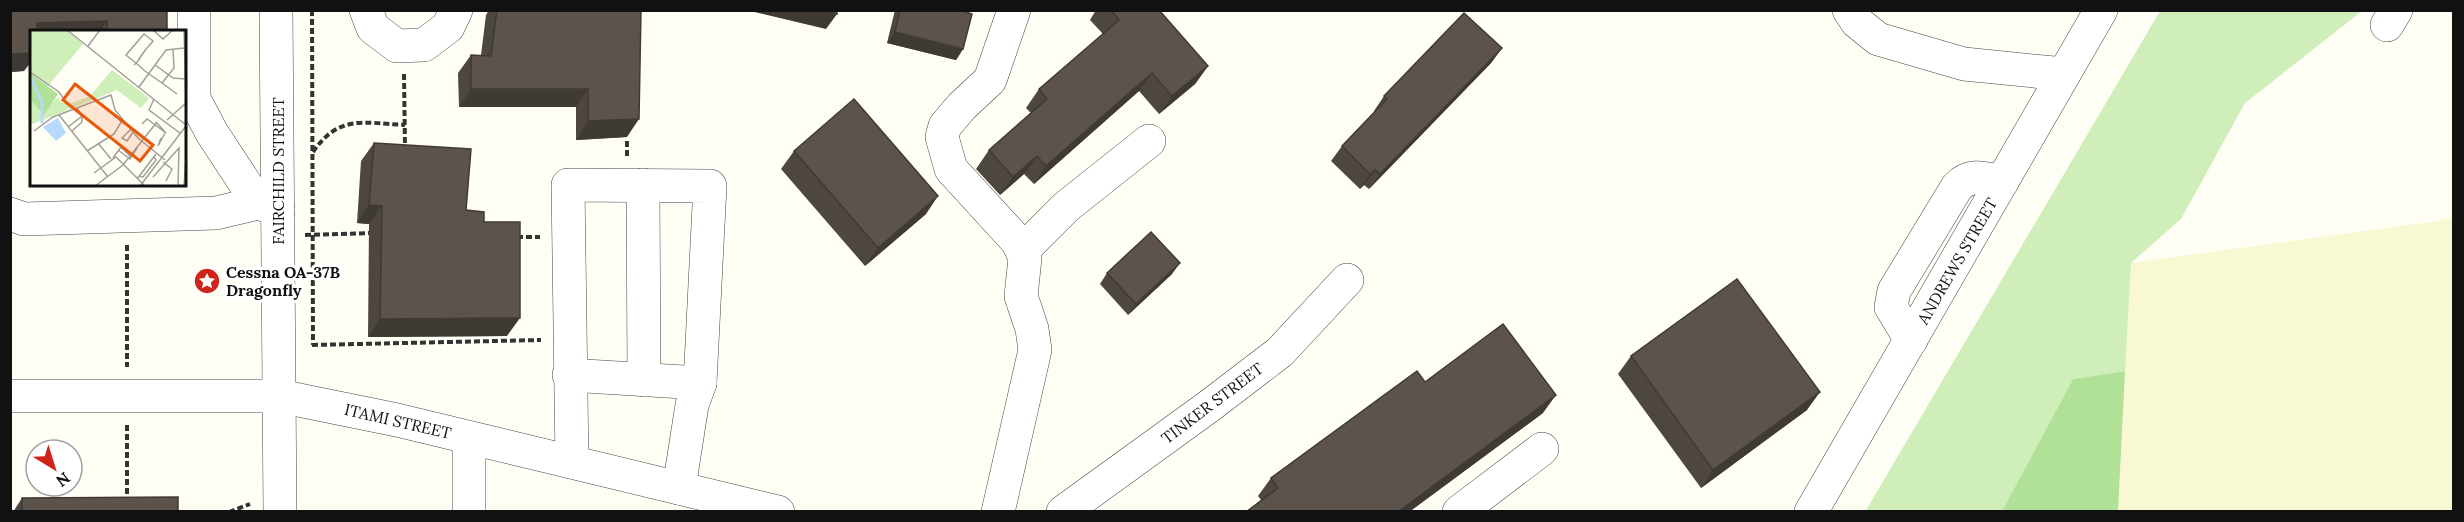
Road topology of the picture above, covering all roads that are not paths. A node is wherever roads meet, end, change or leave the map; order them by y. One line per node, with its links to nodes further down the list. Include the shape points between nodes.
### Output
1 (194, 10): 12 (street, via 194,99 212,133)
2 (276, 10): 12 (street, FAIRCHILD STREET)
3 (366, 10): 4 (street, via 373,28 397,46 424,45 448,27)
4 (456, 10)
5 (1014, 10): 13 (street, via 990,80 945,126 943,145 951,169)
6 (1849, 10): 8 (street, via 1878,39 1964,64)
7 (2102, 10): 8 (street, ANDREWS STREET)
8 (2064, 74): 30 (street, ANDREWS STREET)
9 (1149, 141): 13 (street, via 1066,207)
10 (643, 185): 15 (street, via 568,185); 16 (street); 17 (street, via 710,186)
11 (10, 214): 12 (street, via 24,219 216,213)
12 (271, 216): 19 (street, FAIRCHILD STREET)
13 (1022, 251): 27 (street, via 1021,296 1035,350)
14 (1347, 280): 28 (street, TINKER STREET, via 1280,352)
15 (569, 375): 16 (street); 22 (street)
16 (644, 380): 17 (street)
17 (700, 383): 23 (street, via 692,405)
18 (10, 396): 19 (street, ITAMI STREET)
19 (279, 396): 20 (street, ITAMI STREET); 24 (street, FAIRCHILD STREET)
20 (469, 438): 22 (street, ITAMI STREET); 25 (street)
21 (1542, 449): 29 (street)
22 (572, 462): 23 (street, ITAMI STREET)
23 (679, 488): 26 (street, ITAMI STREET)
24 (280, 512)
25 (469, 512)
26 (778, 512)
27 (998, 512)
28 (1064, 512)
29 (1459, 512)
30 (1811, 512)

